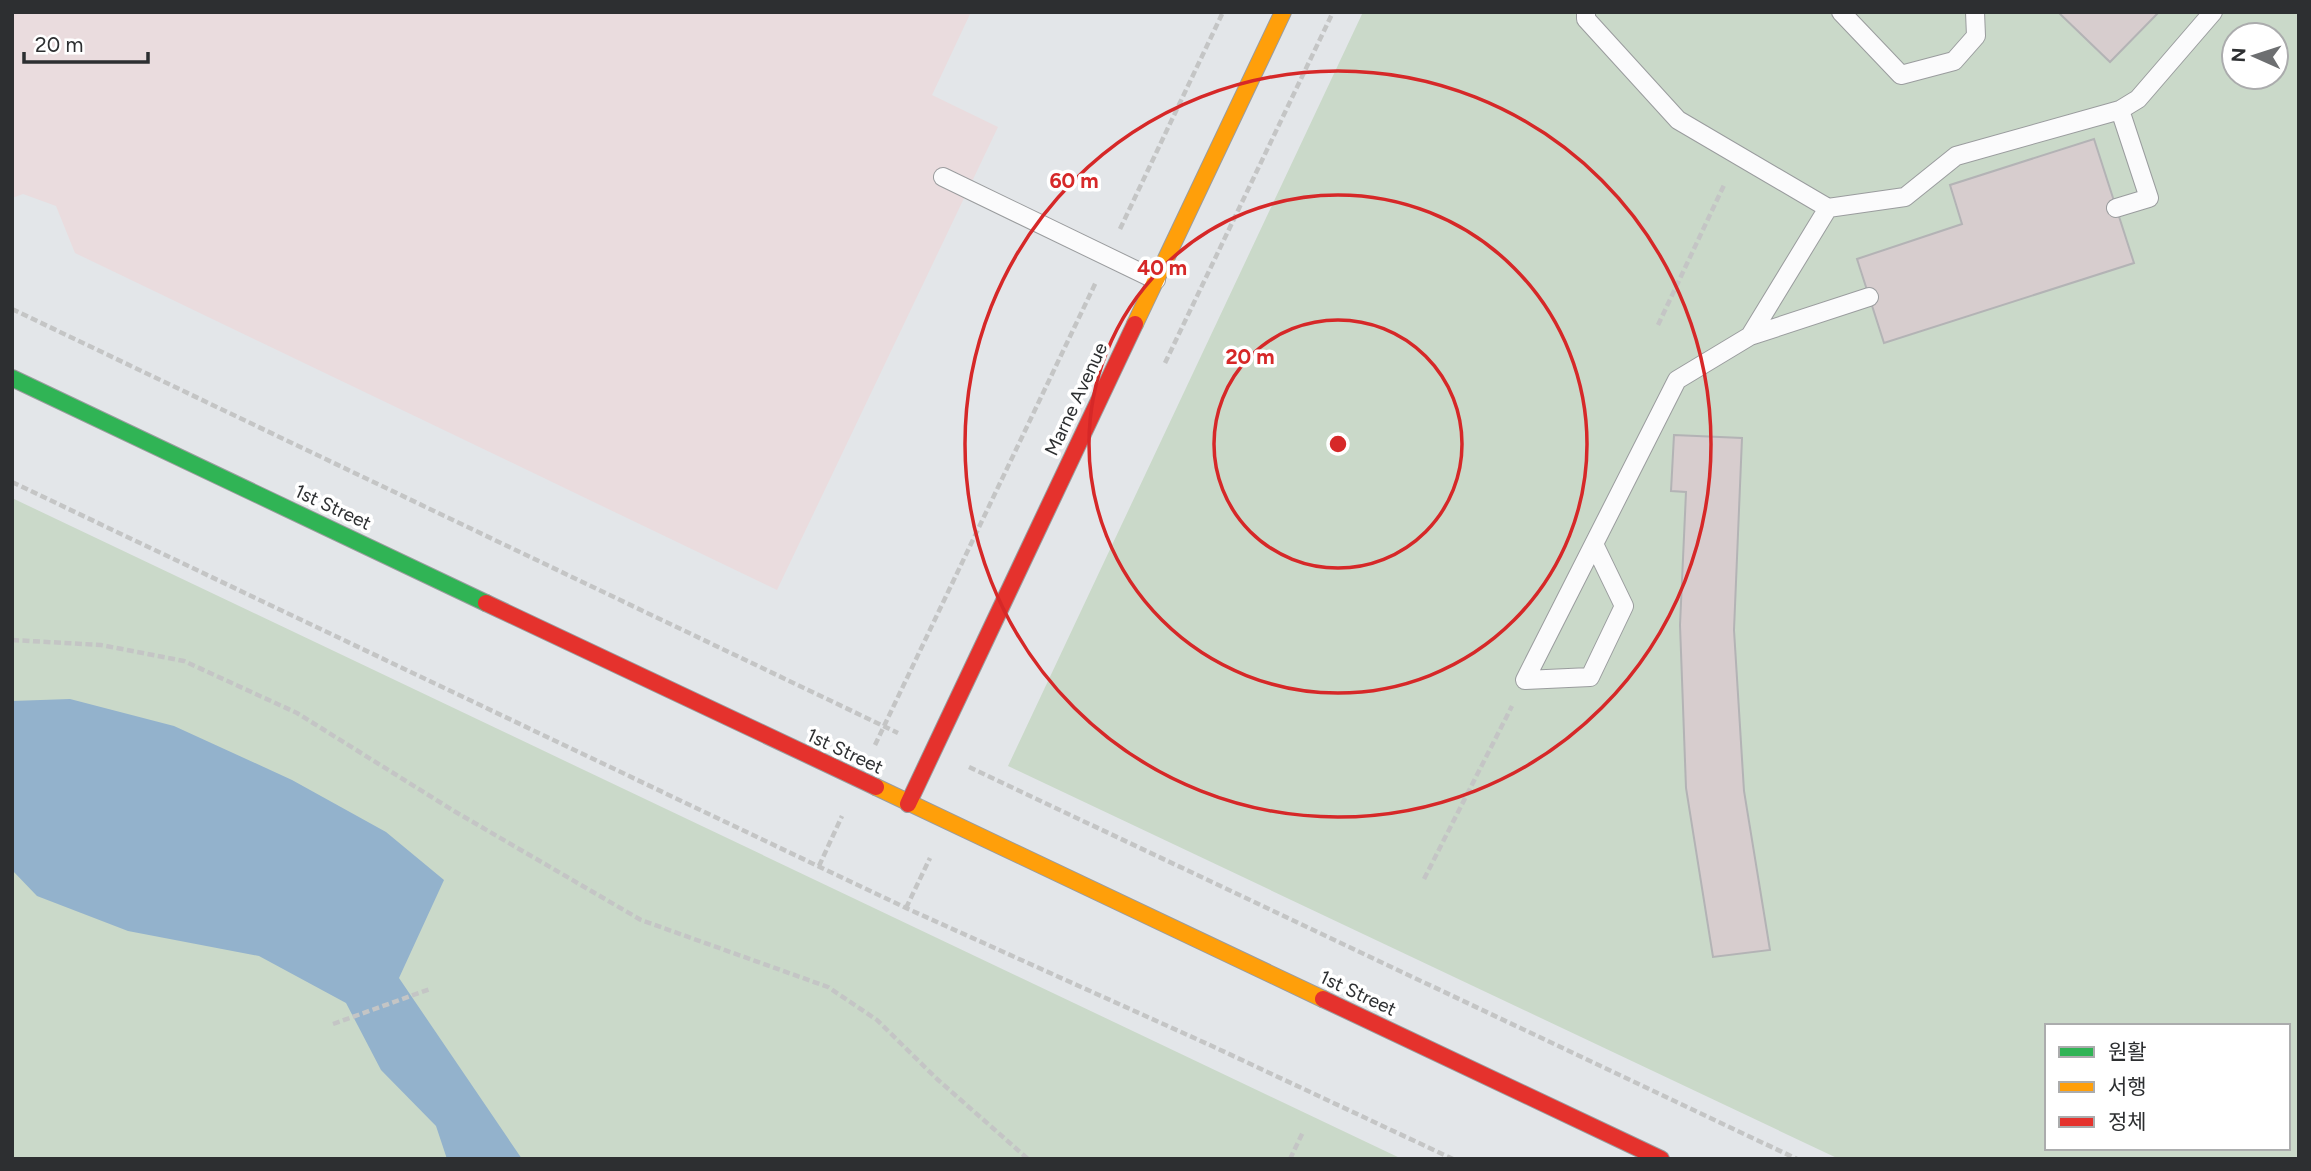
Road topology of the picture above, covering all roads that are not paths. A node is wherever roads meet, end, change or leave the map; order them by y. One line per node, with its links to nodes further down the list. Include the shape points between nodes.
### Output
1 (1283, 12): 10 (main road, Marne Avenue)
2 (1586, 12): 8 (lane, via 1586,19 1678,120)
3 (1840, 12): 4 (lane, via 1901,75 1954,61 1976,36)
4 (1975, 12)
5 (2213, 12): 6 (lane, via 2138,99)
6 (2120, 110): 8 (lane, via 1956,156 1905,197); 9 (lane, via 2149,198)
7 (943, 177): 10 (lane)
8 (1828, 208): 12 (lane)
9 (2116, 208)
10 (1156, 280): 15 (main road, Marne Avenue)
11 (1869, 297): 12 (lane)
12 (1750, 336): 14 (lane, via 1677,380)
13 (12, 378): 15 (main road, 1st Street)
14 (1594, 544): 14 (lane, via 1624,606 1590,677 1525,680)
15 (908, 804): 16 (main road, 1st Street)
16 (1661, 1159)

